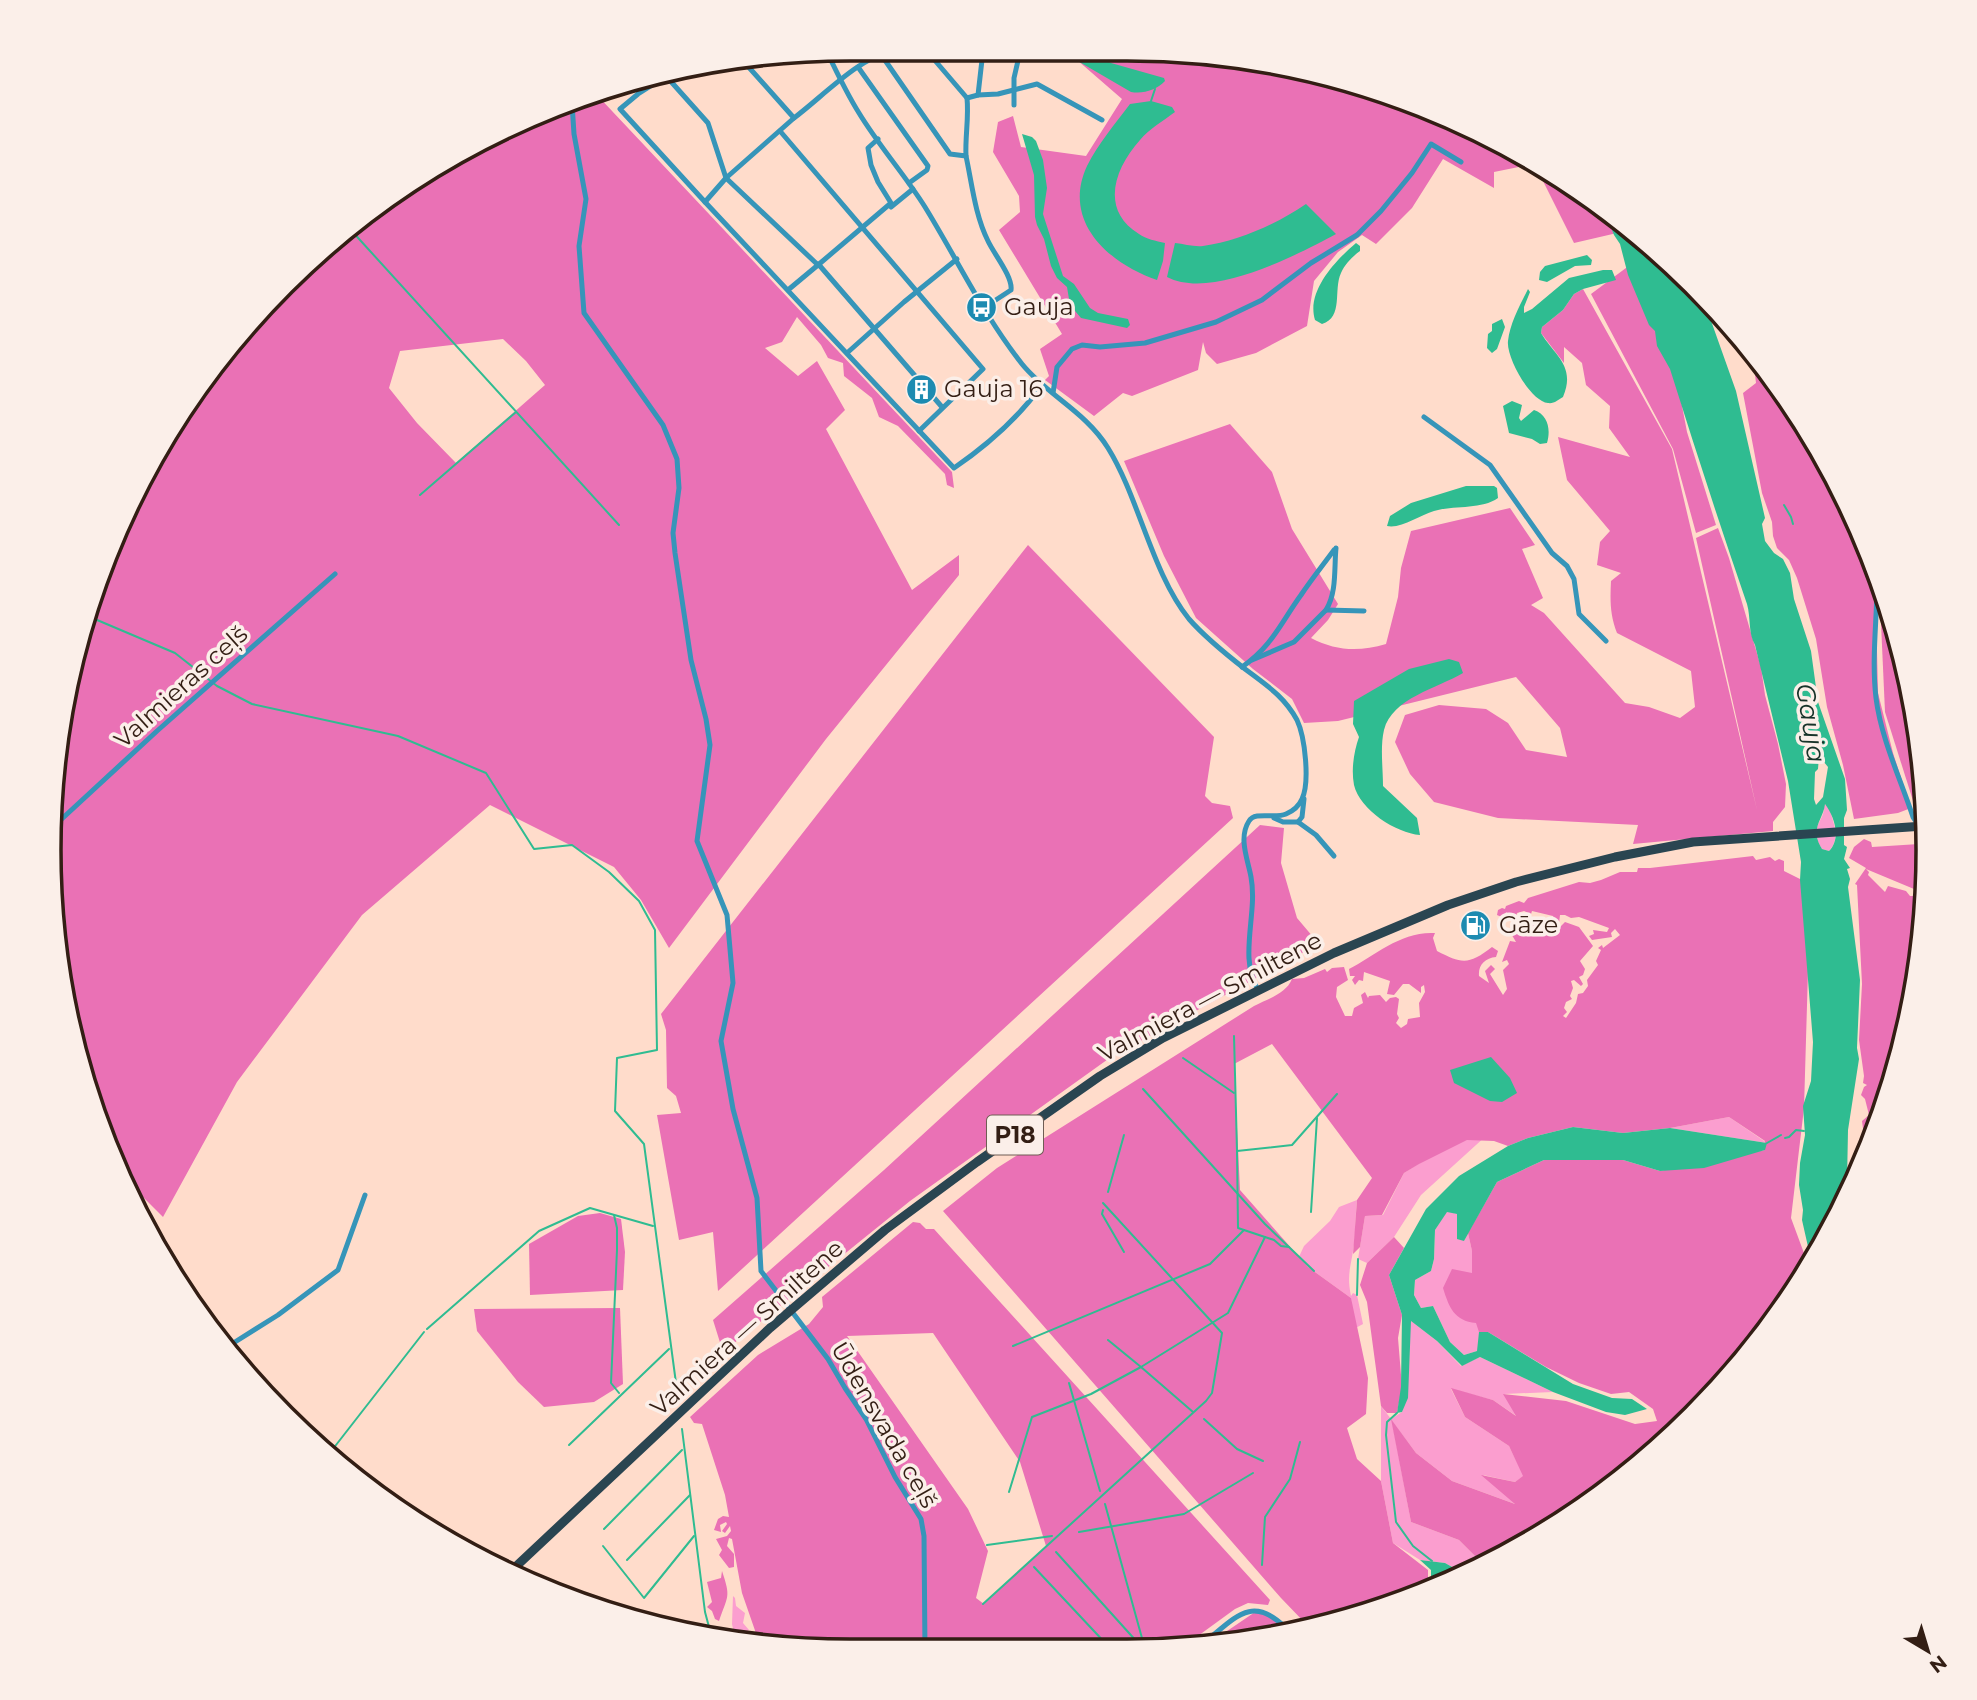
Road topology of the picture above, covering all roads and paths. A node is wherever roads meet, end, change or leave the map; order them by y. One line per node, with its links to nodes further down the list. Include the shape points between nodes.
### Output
1 (867, 61): 7 (street)
2 (886, 61): 21 (street, via 950,154)
3 (935, 61): 14 (street)
4 (982, 61): 13 (street)
5 (1018, 61): 12 (street)
6 (832, 62): 10 (street)
7 (858, 67): 10 (street); 24 (street, via 928,166)
8 (750, 68): 17 (street)
9 (674, 81): 23 (street, via 708,123)
10 (841, 81): 17 (street); 20 (street)
11 (648, 88): 26 (street, via 620,109)
12 (1014, 91): 13 (street); 15 (street); 18 (street, via 1037,84)
13 (978, 94): 14 (street)
14 (967, 98): 21 (street)
15 (1014, 105)
16 (573, 112): 56 (street, Ūdensvada ceļš, via 586,198 579,246 584,313 663,425 677,459 675,553 710,745 697,841 727,915 731,945 733,983 721,1033 724,1065 757,1198 761,1271)
17 (794, 118): 19 (street)
18 (1102, 120)
19 (780, 131): 23 (street); 27 (street)
20 (878, 139): 24 (street); 27 (street, via 868,148 871,165 891,203)
21 (966, 156): 32 (street, via 982,226 1012,283 1011,290)
22 (1461, 162): 36 (street, via 1430,144 1412,173 1357,235 1262,300 1216,322 1145,343 1072,349 1057,367)
23 (726, 178): 26 (street); 29 (street)
24 (909, 183): 25 (street)
25 (913, 189): 27 (street); 28 (street)
26 (705, 202): 30 (street)
27 (864, 228): 29 (street); 31 (street)
28 (957, 259): 31 (street); 32 (street)
29 (819, 265): 30 (street); 33 (street)
30 (789, 291): 34 (street)
31 (917, 291): 33 (street); 37 (street, via 983,369)
32 (985, 307): 35 (street, via 1009,346)
33 (875, 328): 34 (street); 37 (street)
34 (847, 353): 39 (street)
35 (1042, 385): 36 (street); 39 (street, via 996,434 954,468)
36 (1053, 393): 46 (street, via 1107,446 1182,609)
37 (942, 407): 39 (street)
38 (1424, 417): 44 (street, via 1489,465 1552,553 1567,566 1574,579 1579,614)
39 (919, 431)
40 (335, 574): 48 (street, Valmieras ceļš)
41 (1876, 602): 50 (street, via 1874,653 1880,720)
42 (1326, 610): 43 (street); 45 (street, via 1294,642); 45 (street, via 1336,548 1272,641)
43 (1364, 611)
44 (1606, 641)
45 (1252, 660): 46 (street)
46 (1242, 667): 47 (street, via 1274,689 1297,721 1304,747)
47 (1304, 796): 49 (street, via 1299,807); 51 (street)
48 (62, 818)
49 (1273, 818): 51 (street); 54 (street, via 1254,816 1245,832 1254,902 1250,973)
50 (1915, 819)
51 (1297, 822): 53 (street)
52 (1915, 826): 54 (main road, Valmiera — Smiltene / P18, via 1693,842 1516,882 1448,905)
53 (1334, 856)
54 (1258, 990): 56 (main road, Valmiera — Smiltene / P18, via 1100,1076 926,1198)
55 (365, 1195): 57 (street, via 338,1270)
56 (791, 1310): 58 (main road, Valmiera — Smiltene / P18); 61 (street, Ūdensvada ceļš, via 866,1419 921,1519)
57 (234, 1342)
58 (518, 1565)
59 (1282, 1624): 60 (street, via 1259,1610 1246,1612)
60 (1217, 1633)
61 (925, 1639)

